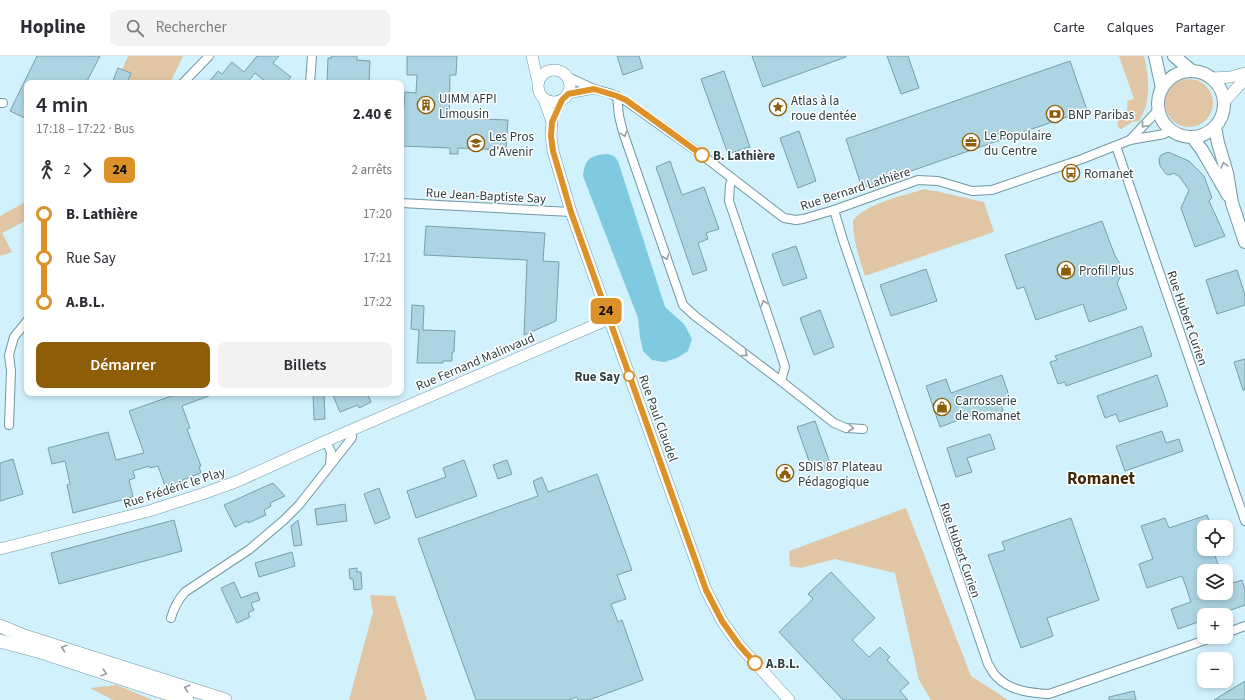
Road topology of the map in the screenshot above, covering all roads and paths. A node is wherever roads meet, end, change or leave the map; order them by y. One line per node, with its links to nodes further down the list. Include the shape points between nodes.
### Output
1 (209, 56): 12 (street)
2 (312, 56): 13 (street)
3 (533, 56): 6 (street); 14 (street)
4 (1155, 56): 15 (main road)
5 (1174, 56): 7 (main road)
6 (554, 70): 9 (street); 14 (street, via 544,73)
7 (1192, 71): 10 (main road); 15 (main road, via 1174,75)
8 (1245, 73): 10 (street)
9 (568, 77): 16 (street, Rue Bernard Lathière); 18 (street, via 570,88)
10 (1212, 78): 20 (main road, via 1222,92)
11 (1245, 79): 20 (street)
12 (186, 80)
13 (310, 80)
14 (538, 82): 19 (street)
15 (1162, 88): 21 (main road, via 1158,96)
16 (594, 89): 17 (street, Rue Bernard Lathière); 18 (street, Rue Bernard Lathière)
17 (617, 96): 28 (street, Rue Bernard Lathière); 36 (street, one-way to 36, via 623,132 683,305)
18 (565, 97): 19 (street, via 553,102); 22 (street, Rue Paul Claudel)
19 (544, 99): 22 (street, Rue Paul Claudel)
20 (1224, 102): 23 (main road, via 1222,115)
21 (1158, 110): 24 (main road); 26 (street, Rue Bernard Lathière, one-way to 26)
22 (552, 122): 32 (street, Rue Paul Claudel, via 553,151)
23 (1216, 127): 25 (main road); 30 (main road, one-way to 23)
24 (1170, 131): 25 (main road); 26 (street, Rue Bernard Lathière)
25 (1192, 138): 30 (main road, via 1202,150)
26 (1130, 140): 27 (street, Rue Bernard Lathière)
27 (1116, 146): 31 (street, Rue Bernard Lathière, via 992,190 972,191 938,181 918,180); 42 (street, Rue Hubert Curien)
28 (732, 178): 31 (street, Rue Bernard Lathière, via 784,218 803,219); 36 (street, one-way to 28, via 785,367 729,201)
29 (404, 203): 32 (street, Rue Jean-Baptiste Say)
30 (1232, 203): 33 (main road)
31 (834, 210): 49 (street, Rue Hubert Curien, via 988,664 997,677 1012,687 1030,693 1049,694)
32 (571, 212): 34 (street, Rue Paul Claudel)
33 (1245, 242)
34 (609, 319): 39 (street, Rue Fernand Malinvaud); 52 (street, Rue Paul Claudel, via 706,590 722,621 739,645)
35 (24, 324): 37 (street, via 14,336 9,355)
36 (781, 381): 38 (street, one-way to 38, via 834,423 846,428)
37 (9, 425)
38 (863, 429)
39 (350, 431): 40 (street, Rue Frédéric le Play); 41 (street, via 351,440)
40 (326, 441): 41 (street, via 331,452); 43 (street, Rue Frédéric le Play, via 238,481 178,503)
41 (329, 468): 44 (street, via 299,506 284,520 250,548 185,592 174,607)
42 (1245, 521)
43 (0, 549)
44 (171, 618)
45 (0, 626): 51 (main road, one-way to 45, via 24,636)
46 (1245, 626): 47 (street)
47 (1233, 630)
48 (0, 641): 50 (main road, one-way to 50)
49 (1197, 643)
50 (187, 700)
51 (225, 700)
52 (789, 700)

